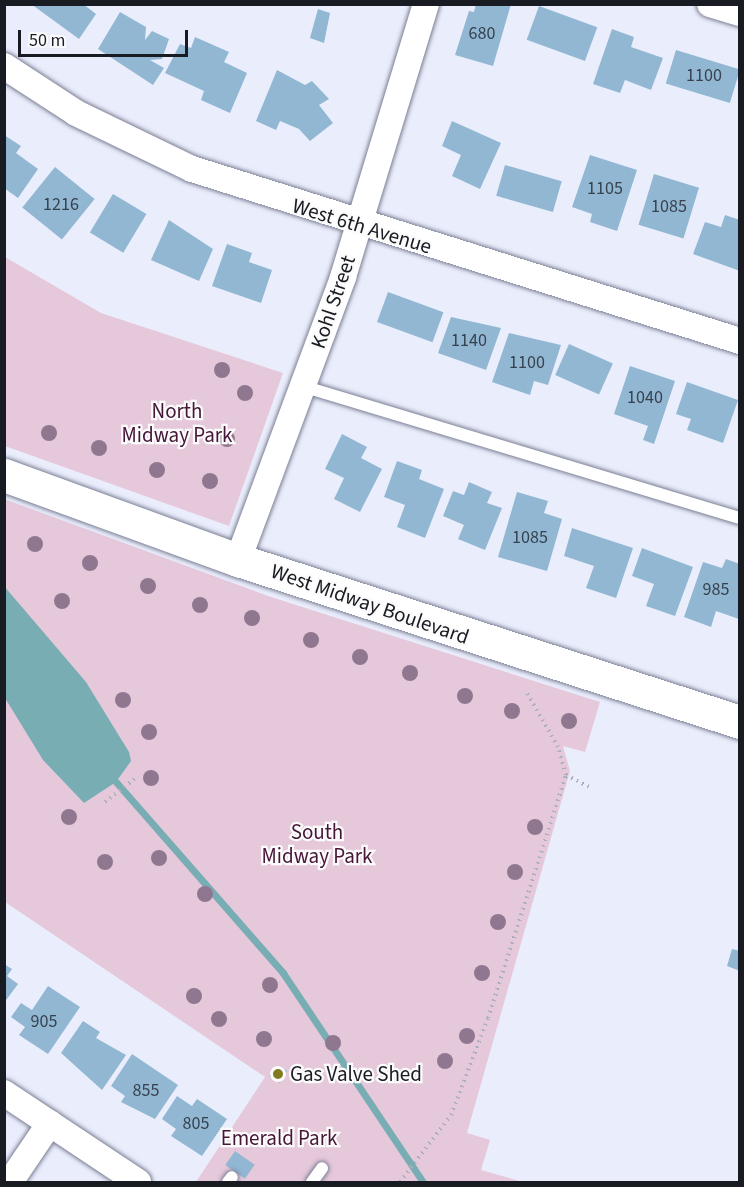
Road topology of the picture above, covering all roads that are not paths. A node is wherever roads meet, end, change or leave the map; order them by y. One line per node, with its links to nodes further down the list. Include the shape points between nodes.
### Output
1 (426, 4): 5 (street, Kohl Street)
2 (710, 4): 3 (street)
3 (740, 13)
4 (4, 66): 5 (street, West 6th Avenue, via 76,113 182,165)
5 (359, 225): 6 (street, West 6th Avenue); 7 (street, Kohl Street)
6 (740, 340)
7 (302, 386): 9 (lane); 10 (street, Kohl Street)
8 (4, 475): 10 (main road, West Midway Boulevard)
9 (740, 518)
10 (238, 560): 11 (main road, West Midway Boulevard)
11 (740, 722)
12 (4, 1093): 13 (street)
13 (50, 1123): 15 (street); 16 (street)
14 (322, 1168): 17 (lane)
15 (10, 1182)
16 (138, 1182)
17 (312, 1182)

